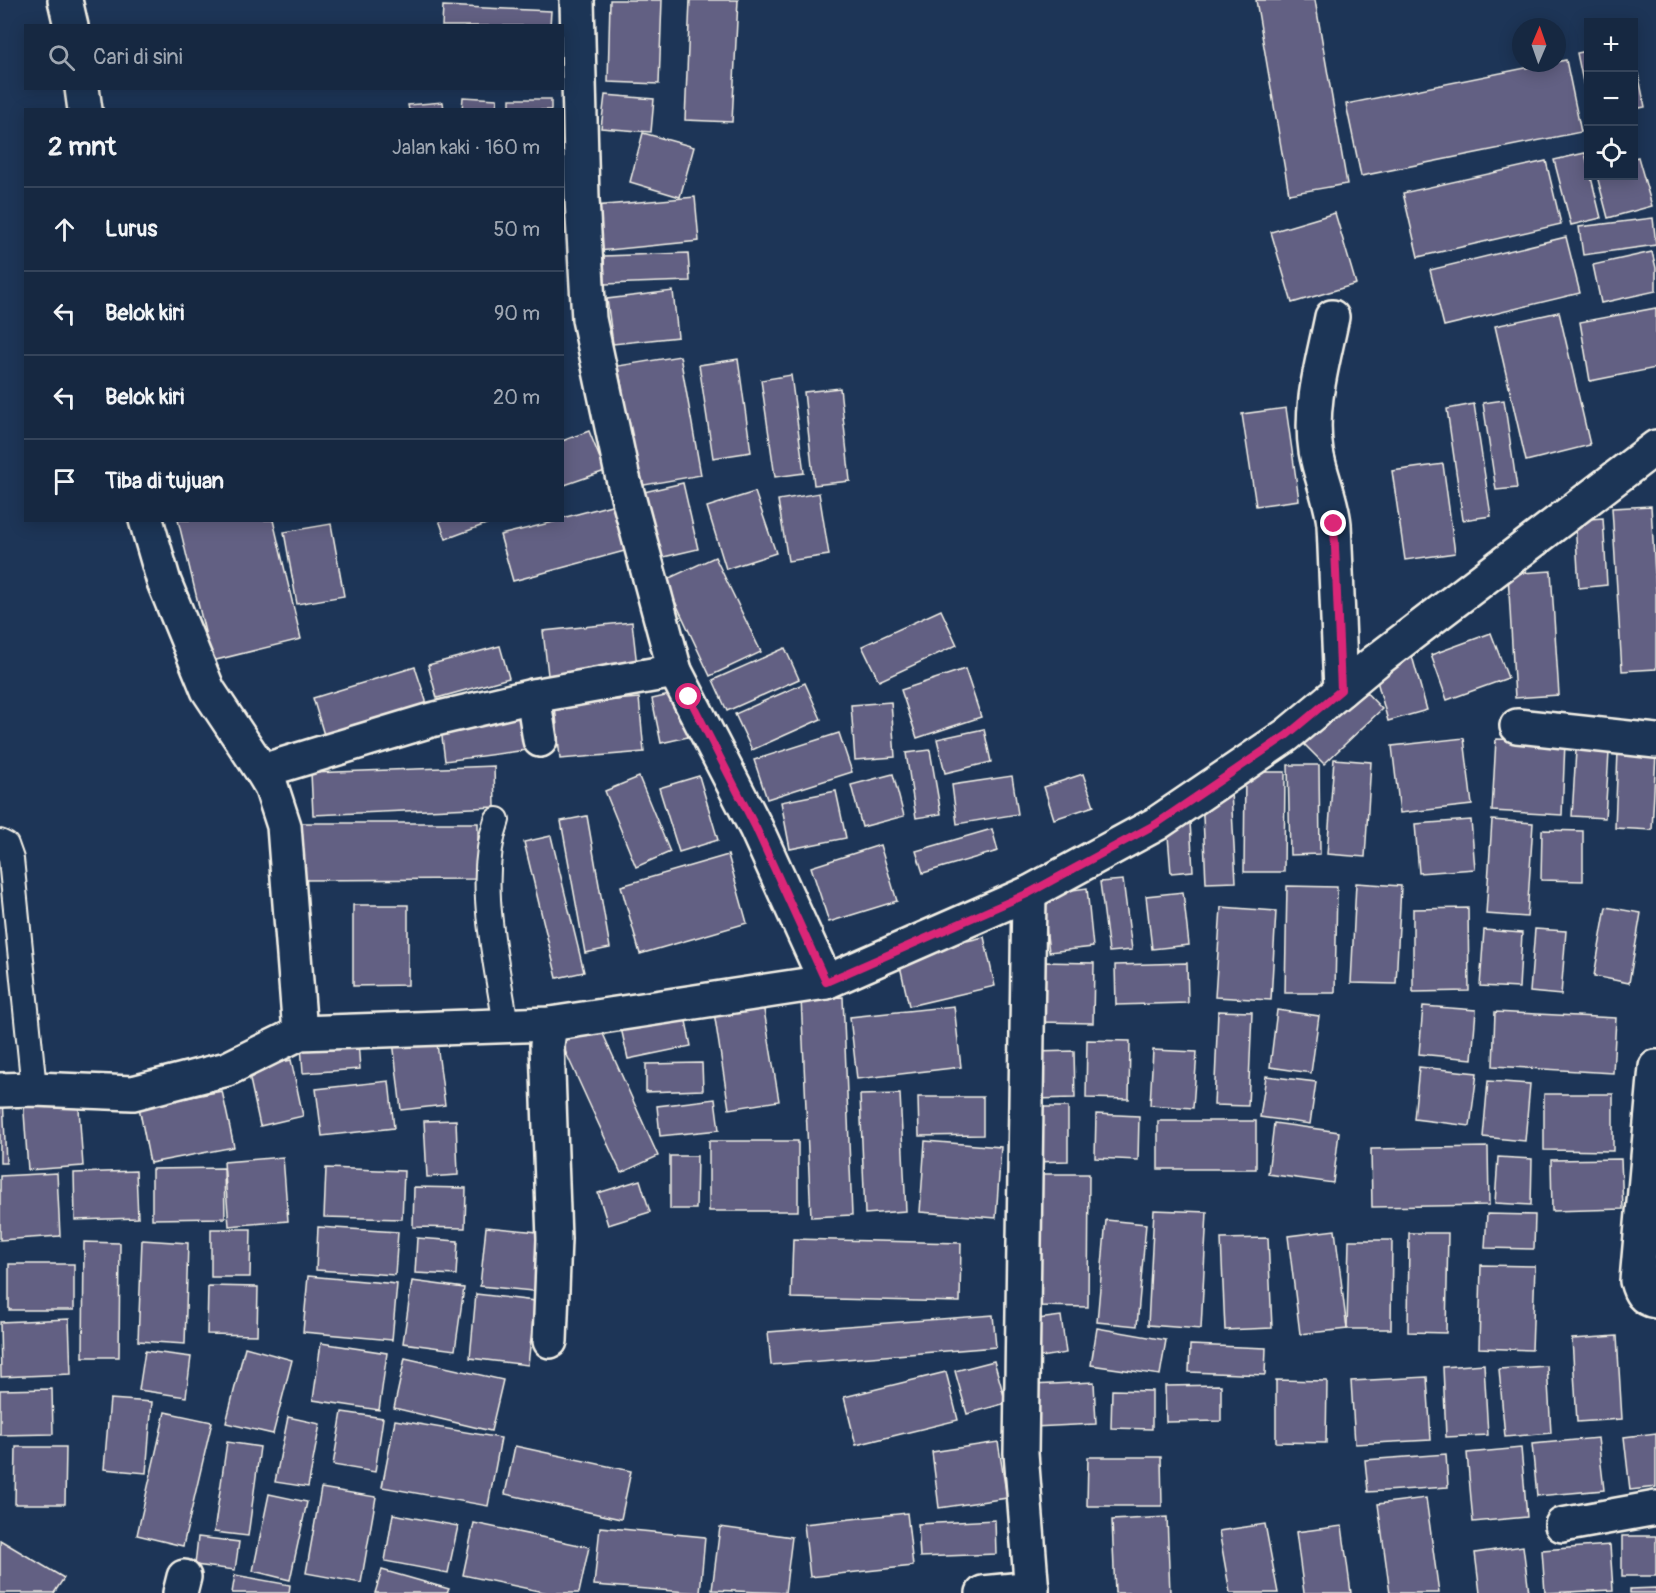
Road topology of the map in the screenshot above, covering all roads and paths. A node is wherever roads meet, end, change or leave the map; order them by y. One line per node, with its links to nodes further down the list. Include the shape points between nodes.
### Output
1 (65, 0): 3 (street)
2 (577, 0): 9 (street, via 582,199 590,319 622,474)
3 (71, 24)
4 (82, 90): 5 (street)
5 (85, 108)
6 (1332, 317): 10 (street, via 1313,412 1316,453 1331,499 1334,524)
7 (1656, 447): 10 (street)
8 (147, 522): 15 (street, via 164,582 208,690)
9 (675, 671): 11 (street); 19 (street, via 756,828)
10 (1341, 690): 18 (street, via 1287,735 1156,824)
11 (532, 696): 13 (street); 15 (street, via 431,720)
12 (1517, 726): 14 (street)
13 (540, 740)
14 (1656, 741)
15 (262, 771): 22 (street, via 284,826)
16 (497, 820): 21 (lane, via 489,843 485,877)
17 (0, 842): 24 (lane, via 6,845 11,859)
18 (1029, 893): 19 (street); 30 (street, via 1021,1453)
19 (826, 982): 20 (street)
20 (550, 1024): 21 (street); 27 (street, via 547,1045 554,1239)
21 (506, 1026): 22 (street)
22 (300, 1033): 24 (street, via 227,1069 133,1093)
23 (1655, 1080): 26 (street, via 1638,1281 1641,1294)
24 (34, 1089): 25 (street)
25 (0, 1090)
26 (1656, 1301)
27 (550, 1341)
28 (1656, 1508): 29 (street)
29 (1562, 1525)
30 (1032, 1591): 31 (street)
31 (983, 1593)

